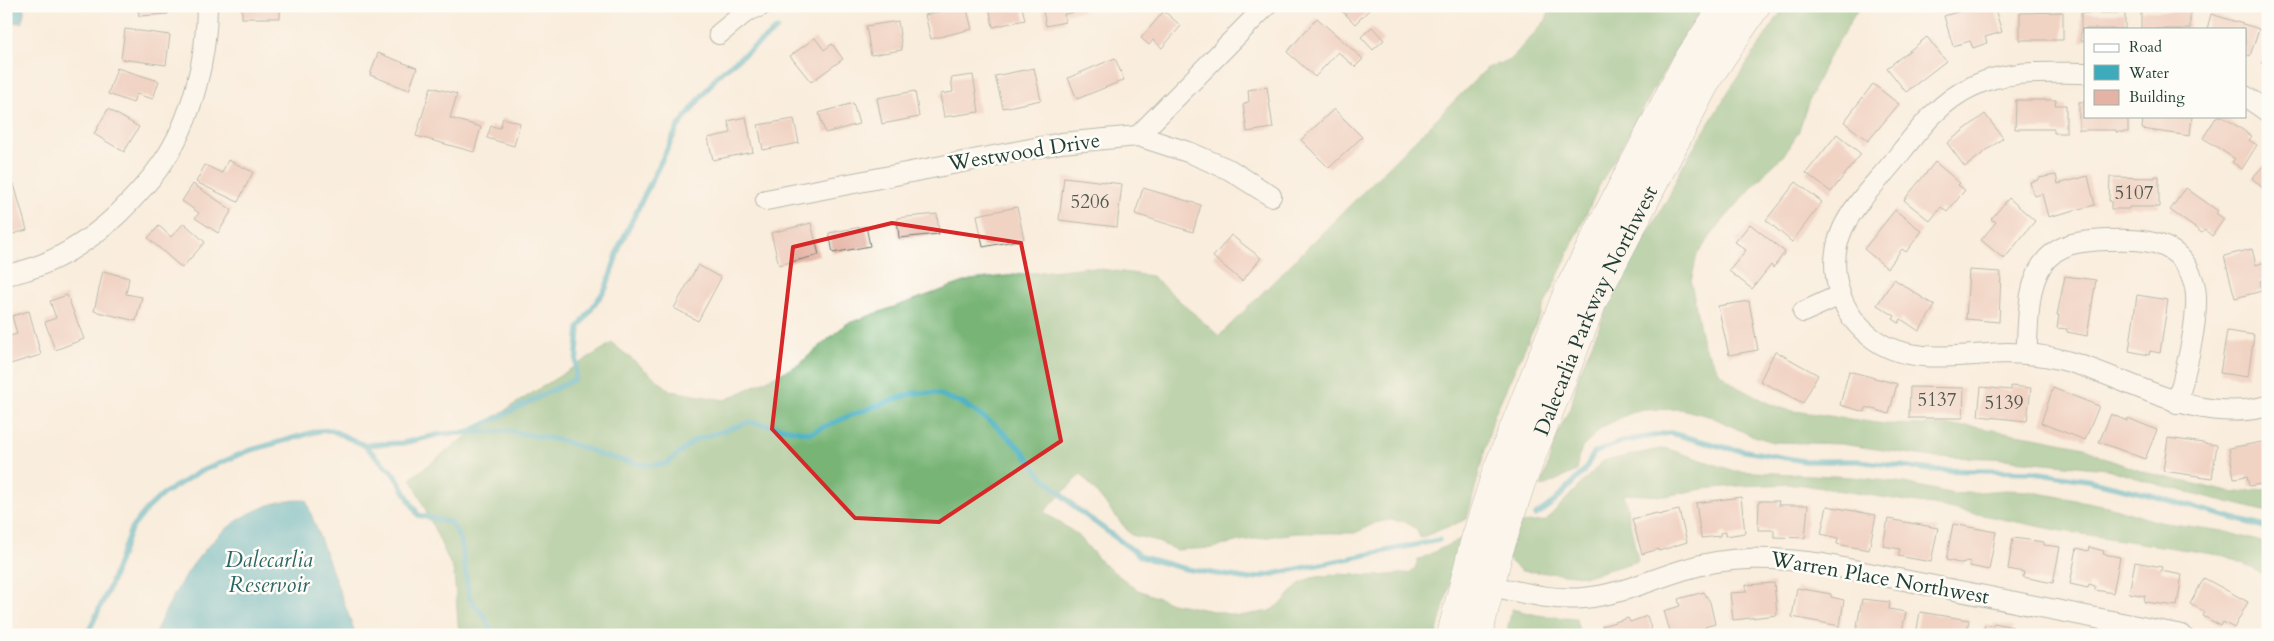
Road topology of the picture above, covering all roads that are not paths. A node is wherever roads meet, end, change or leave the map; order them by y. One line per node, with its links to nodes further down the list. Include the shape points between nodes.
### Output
1 (207, 6): 13 (street, via 202,62 194,92 180,131 164,161 140,192 99,232 38,268)
2 (761, 6): 6 (street, via 747,11)
3 (1266, 6): 10 (street)
4 (1724, 6): 20 (main road, Dalecarlia Parkway Northwest, via 1686,63 1569,289 1496,473)
5 (1756, 6): 19 (main road, Dalecarlia Parkway Northwest, via 1708,78 1593,301 1521,483)
6 (719, 34)
7 (2084, 73): 14 (street, via 2028,73 1995,78 1964,90 1936,110 1862,200 1844,227 1835,261)
8 (2246, 97): 9 (street)
9 (2268, 112)
10 (1138, 136): 11 (street, Westwood Drive, via 1230,170); 12 (street, Westwood Drive, via 1060,143)
11 (1271, 196)
12 (766, 200)
13 (6, 276)
14 (1840, 295): 15 (street); 16 (street, via 1850,316 1862,330 1883,346 1900,352 1927,356)
15 (1803, 312)
16 (2026, 354): 17 (street, via 2074,363); 17 (street, via 2034,284 2049,257 2068,244 2084,241 2134,239 2153,242 2178,257 2190,273 2196,291 2192,332)
17 (2178, 402): 18 (street, via 2225,412)
18 (2268, 406)
19 (1490, 586): 21 (main road, Dalecarlia Parkway Northwest); 22 (street, Warren Place Northwest, via 1548,598 1586,598 1615,593 1684,569 1723,560 1790,559)
20 (1451, 635)
21 (1478, 635)
22 (2182, 635)

